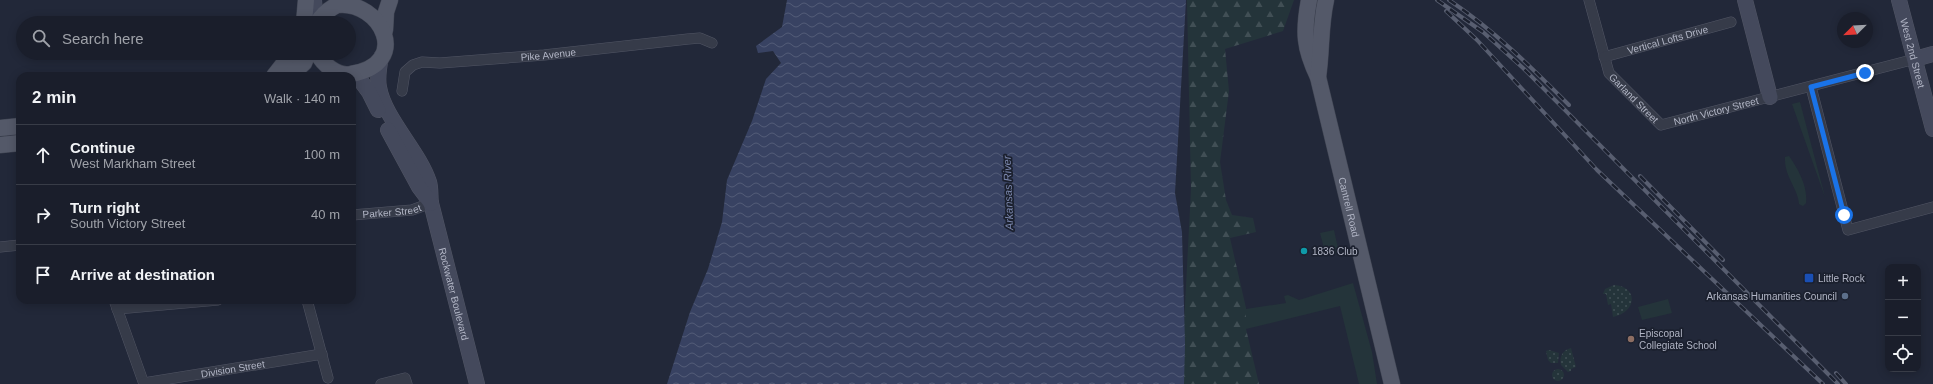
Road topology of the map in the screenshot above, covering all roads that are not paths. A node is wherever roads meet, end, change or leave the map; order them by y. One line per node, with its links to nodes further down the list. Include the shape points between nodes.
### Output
1 (306, 0): 10 (main road)
2 (314, 0): 11 (street)
3 (390, 0): 14 (main road)
4 (1309, 0): 27 (main road, via 1306,44)
5 (1326, 0): 27 (main road)
6 (1589, 0): 18 (street, Garland Street)
7 (1744, 0): 31 (street)
8 (1899, 0): 19 (street, West 2nd Street)
9 (348, 1): 12 (main road); 14 (main road, via 370,8)
10 (305, 16)
11 (316, 16)
12 (323, 16)
13 (1731, 22): 18 (street, Vertical Lofts Drive)
14 (385, 30): 17 (main road, via 385,48)
15 (712, 43): 30 (street, Pike Avenue, via 700,38 440,63 422,62 405,72)
16 (1933, 54): 19 (street)
17 (381, 57): 26 (main road, via 368,68); 38 (street, Rockwater Boulevard, via 378,72 383,102 416,156 429,183)
18 (1604, 57): 32 (street, Garland Street, via 1609,73)
19 (1915, 59): 29 (street, North Victory Street); 35 (street, West 2nd Street)
20 (287, 60): 23 (main road)
21 (305, 60): 24 (main road)
22 (322, 60): 25 (main road, via 327,66)
23 (277, 72)
24 (294, 72)
25 (346, 72)
26 (356, 72)
27 (1318, 77): 51 (main road, Cantrell Road)
28 (356, 78): 38 (street, Rockwater Boulevard, via 369,92)
29 (1811, 87): 31 (street, North Victory Street); 39 (street, via 1848,230)
30 (402, 91)
31 (1770, 97): 32 (street, North Victory Street)
32 (1661, 125)
33 (16, 126): 34 (main road)
34 (0, 128)
35 (1933, 129)
36 (16, 143): 37 (main road)
37 (0, 145)
38 (430, 203): 40 (street, Parker Street, via 412,210); 50 (street, Rockwater Boulevard)
39 (1933, 207)
40 (356, 215)
41 (16, 245): 42 (street)
42 (0, 246)
43 (115, 304): 47 (street)
44 (308, 304): 45 (street)
45 (322, 354): 46 (street); 47 (street, Division Street)
46 (328, 378)
47 (144, 384)
48 (381, 384): 49 (street, via 405,378)
49 (407, 384)
50 (477, 384)
51 (1392, 384)

